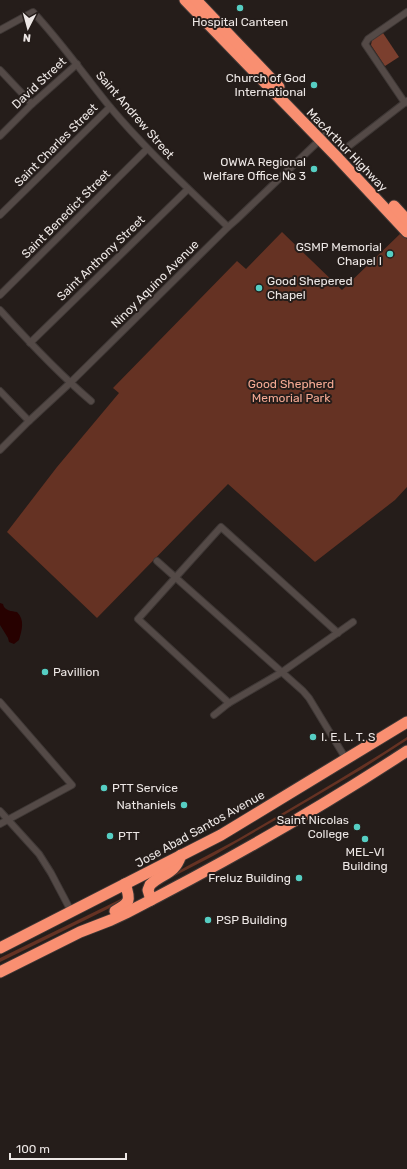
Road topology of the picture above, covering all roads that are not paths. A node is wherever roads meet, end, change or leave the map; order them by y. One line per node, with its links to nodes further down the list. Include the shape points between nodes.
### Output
1 (184, 0): 11 (highway, MacArthur Highway)
2 (196, 0): 11 (highway, MacArthur Highway)
3 (407, 12): 7 (street, via 368,39 365,44)
4 (0, 30): 5 (street, Saint Andrew Street, via 33,12)
5 (77, 64): 8 (street, David Street); 9 (street, Saint Andrew Street)
6 (0, 70): 8 (street)
7 (406, 102): 13 (street)
8 (32, 104): 10 (street, David Street)
9 (110, 107): 12 (street, Saint Andrew Street); 15 (street, Saint Charles Street)
10 (0, 136)
11 (322, 137): 13 (highway, MacArthur Highway); 17 (street, Ninoy Aquino Avenue)
12 (147, 149): 14 (street, Saint Andrew Street); 19 (street, Saint Benedict Street)
13 (339, 154): 16 (highway, MacArthur Highway); 18 (highway, MacArthur Highway)
14 (188, 189): 17 (street, Saint Andrew Street); 21 (street, Saint Anthony Street)
15 (0, 215)
16 (407, 220)
17 (228, 227): 22 (street, Ninoy Aquino Avenue)
18 (407, 232)
19 (0, 295)
20 (0, 310): 21 (street)
21 (30, 343): 22 (street)
22 (70, 384): 24 (street); 25 (street, Ninoy Aquino Avenue)
23 (0, 392): 25 (street)
24 (91, 401)
25 (29, 421): 26 (street, Ninoy Aquino Avenue)
26 (0, 450)
27 (158, 561): 28 (street)
28 (177, 578): 30 (street, via 221,527); 31 (street); 33 (street, via 138,619)
29 (353, 622): 30 (street)
30 (338, 633): 31 (street)
31 (282, 672): 33 (street); 37 (street, via 309,698)
32 (0, 702): 39 (street, via 72,786)
33 (229, 703): 34 (street)
34 (214, 715)
35 (407, 722): 37 (highway, Jose Abad Santos Avenue)
36 (407, 751): 43 (highway, via 337,796)
37 (346, 760): 41 (highway, Jose Abad Santos Avenue, via 221,835)
38 (0, 811): 39 (street)
39 (8, 820): 40 (street); 44 (street, via 39,854)
40 (0, 824)
41 (181, 855): 42 (highway, Jose Abad Santos Avenue); 43 (highway, via 172,870 150,885 148,890)
42 (125, 884): 44 (highway, Jose Abad Santos Avenue); 45 (highway, via 128,902 110,914)
43 (151, 900): 45 (highway)
44 (71, 911): 46 (highway, Jose Abad Santos Avenue)
45 (111, 920): 47 (highway, via 80,932)
46 (0, 948)
47 (0, 972)

